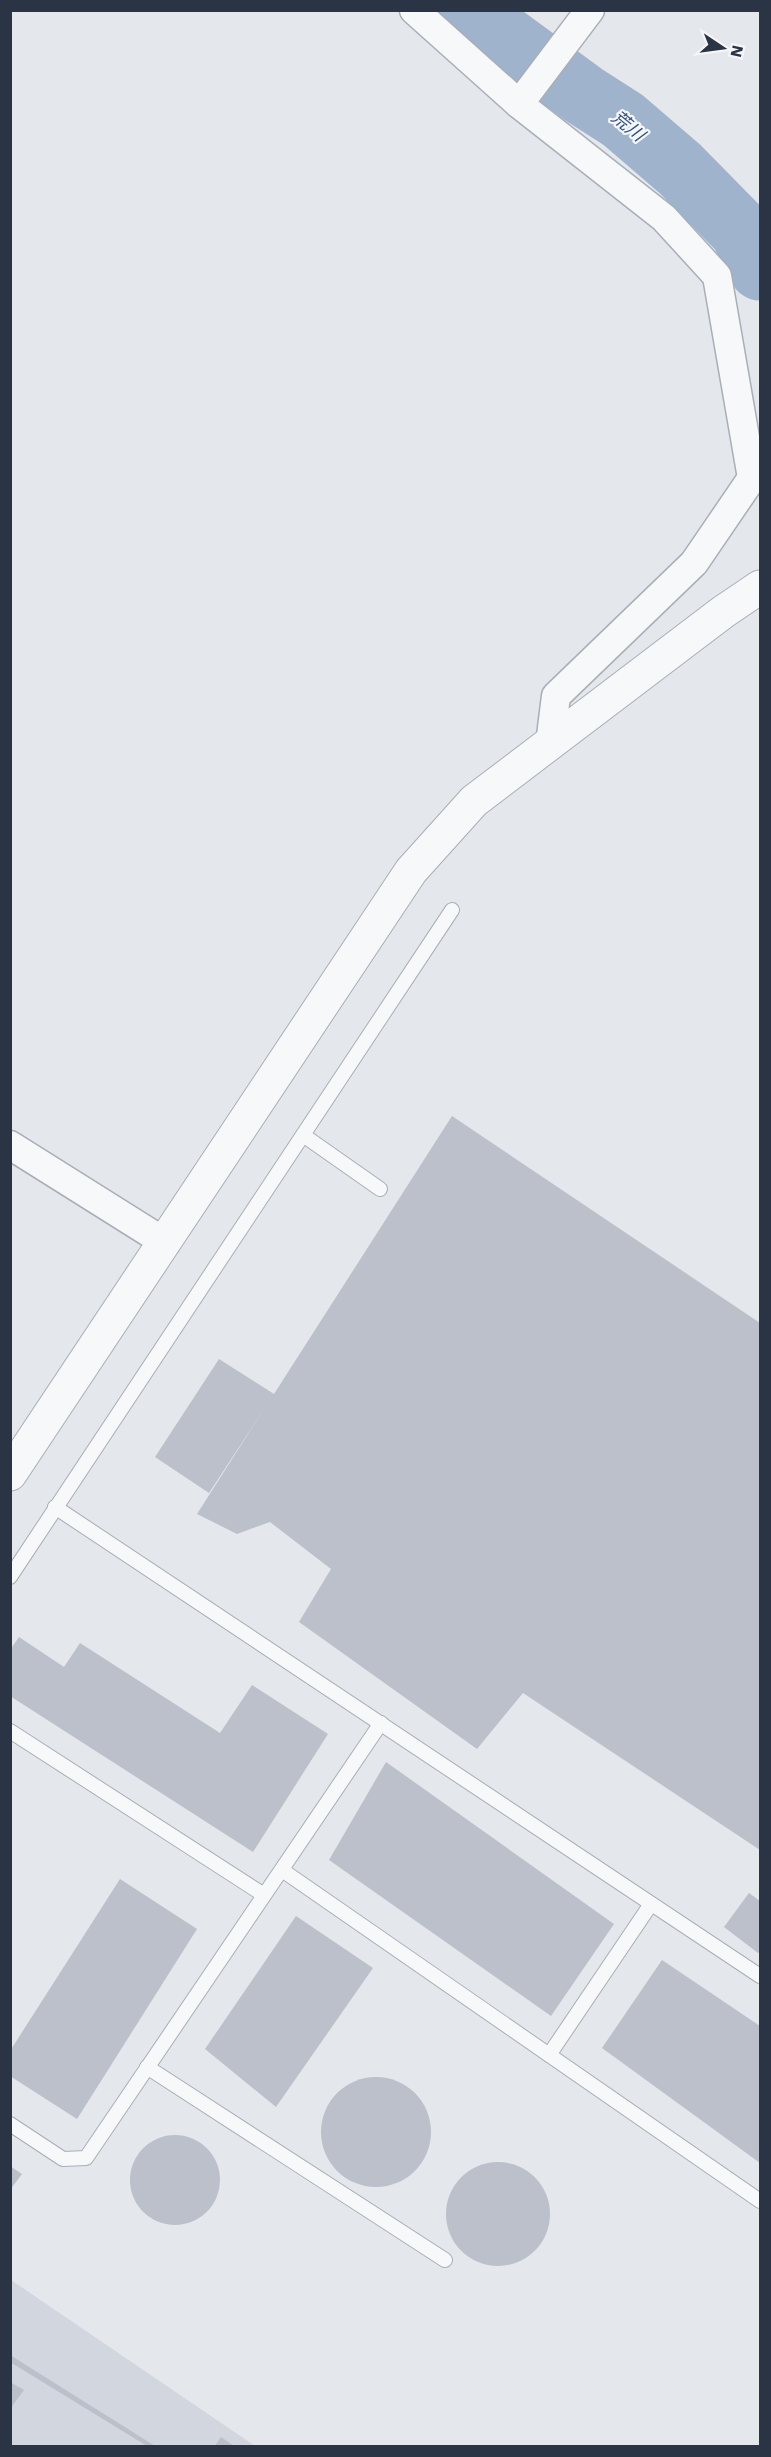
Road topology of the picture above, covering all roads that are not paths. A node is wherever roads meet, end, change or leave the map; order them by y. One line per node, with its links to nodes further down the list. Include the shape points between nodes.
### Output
1 (414, 10): 3 (street)
2 (585, 15): 3 (street)
3 (520, 103): 5 (street, via 664,218 717,276 752,478 694,564 556,696)
4 (760, 587): 5 (street)
5 (550, 744): 10 (street, via 474,801 411,871)
6 (452, 910): 7 (lane)
7 (303, 1135): 9 (lane); 12 (lane)
8 (10, 1145): 10 (street)
9 (380, 1189)
10 (166, 1243): 11 (street)
11 (10, 1474)
12 (55, 1507): 13 (lane); 14 (lane)
13 (10, 1577)
14 (381, 1724): 16 (lane); 18 (lane)
15 (10, 1731): 17 (lane)
16 (282, 1870): 17 (lane); 20 (lane)
17 (264, 1896): 21 (lane)
18 (651, 1904): 19 (lane); 20 (lane)
19 (760, 1976)
20 (549, 2055): 23 (lane)
21 (147, 2067): 22 (lane, via 86,2158 63,2158); 24 (lane)
22 (10, 2124)
23 (760, 2201)
24 (445, 2260)

